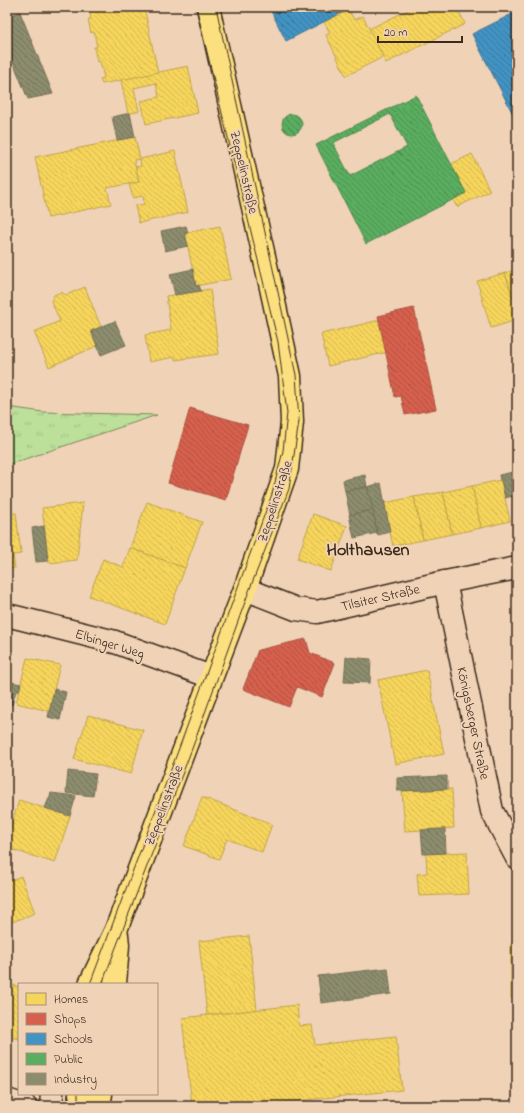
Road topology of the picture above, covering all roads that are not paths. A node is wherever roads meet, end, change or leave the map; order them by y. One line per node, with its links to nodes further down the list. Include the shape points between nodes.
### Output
1 (208, 7): 4 (main road, Zeppelinstraße, via 290,376 292,422 287,469)
2 (517, 568): 3 (street, Tilsiter Straße)
3 (445, 582): 4 (street, Tilsiter Straße, via 317,612 296,609); 7 (street, Königsberger Straße, via 492,810)
4 (244, 589): 6 (main road, Zeppelinstraße)
5 (7, 615): 6 (street, Elbinger Weg, via 115,642)
6 (211, 677): 8 (main road, Zeppelinstraße)
7 (517, 858)
8 (116, 930): 9 (main road, Zeppelinstraße); 10 (main road, Zeppelinstraße, via 118,945)
9 (90, 983)
10 (115, 983)
11 (52, 1095): 16 (street)
12 (81, 1095): 17 (main road)
13 (101, 1095): 18 (main road)
14 (7, 1100): 15 (street)
15 (25, 1106)
16 (51, 1106)
17 (87, 1106)
18 (99, 1106)

